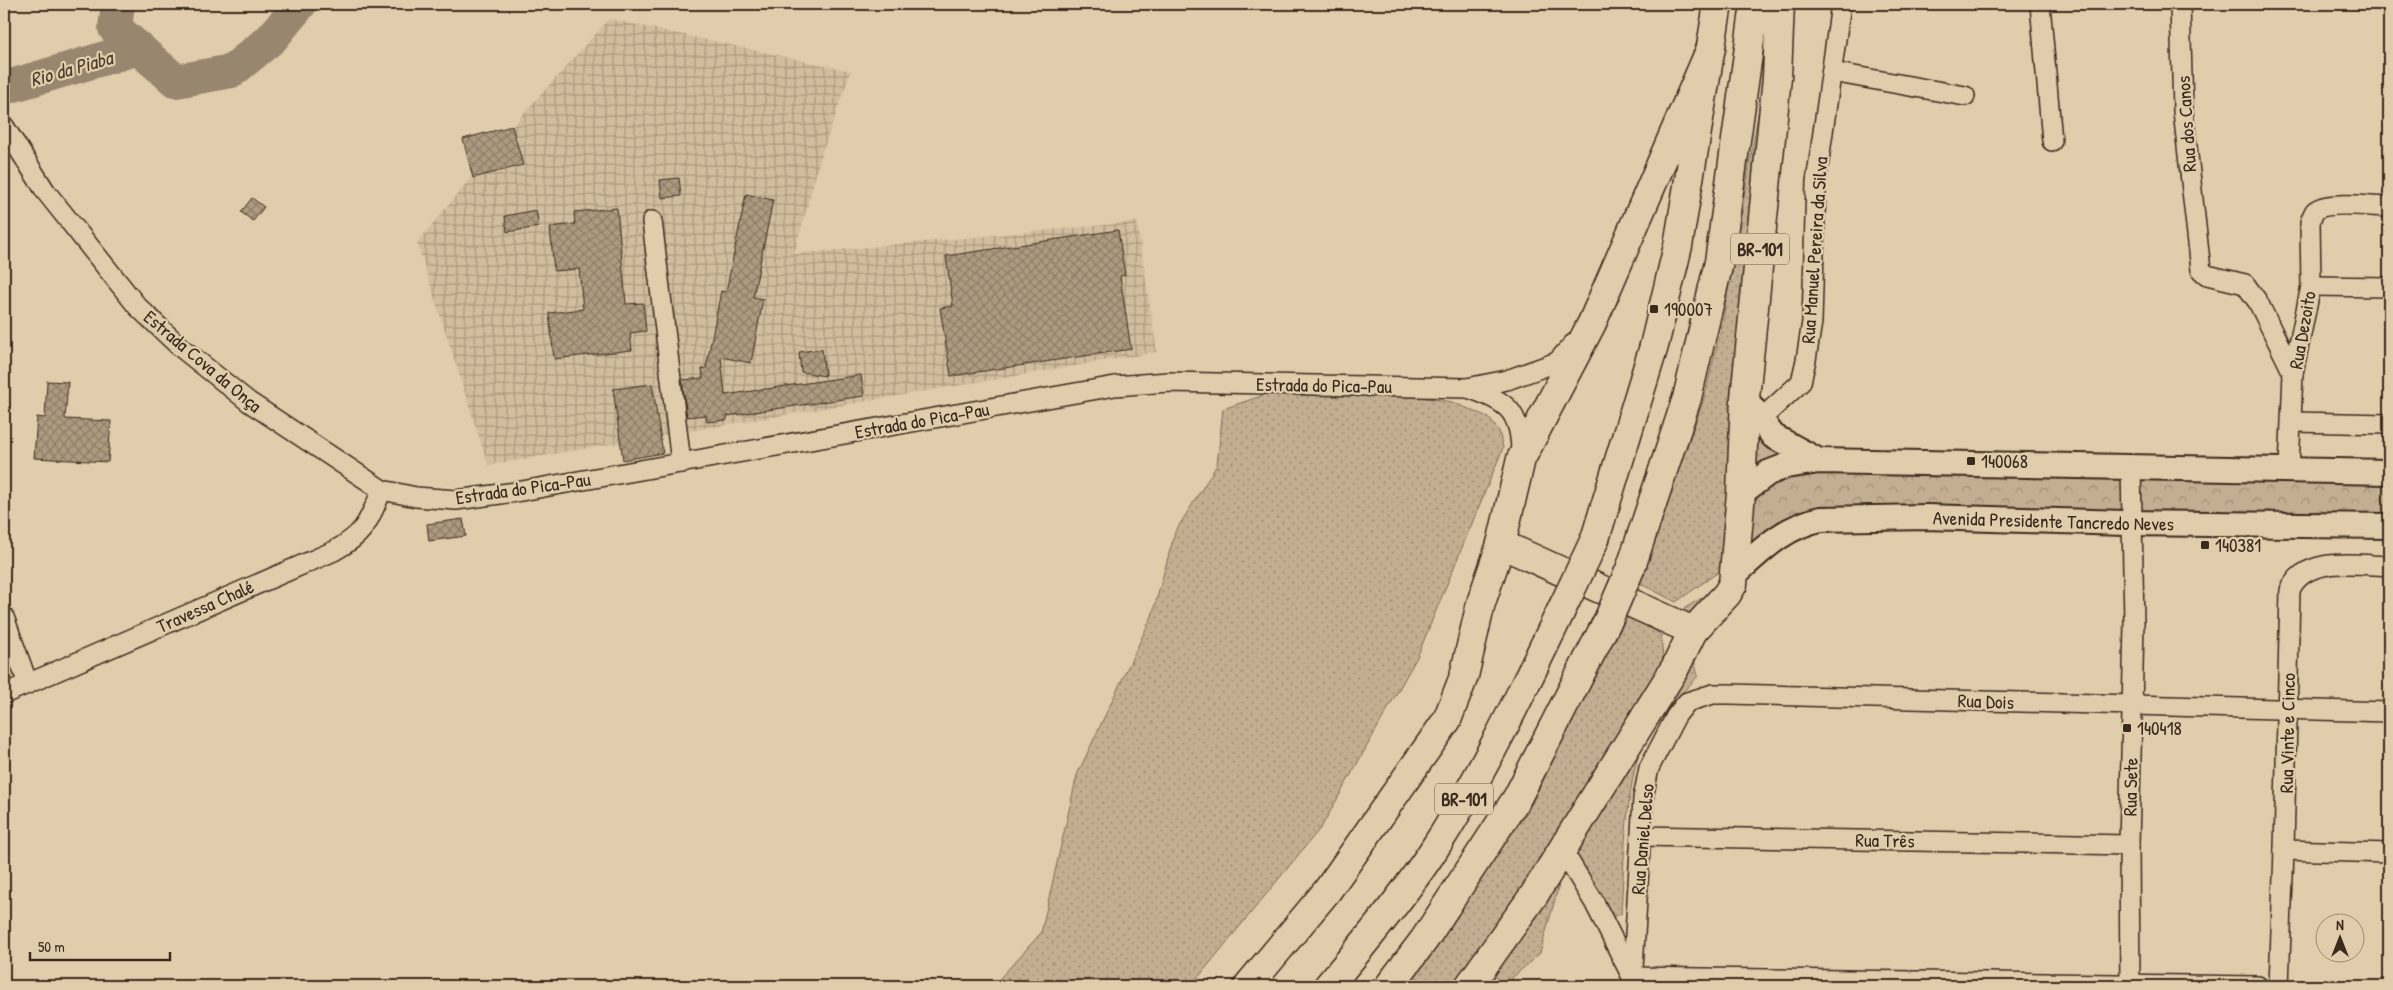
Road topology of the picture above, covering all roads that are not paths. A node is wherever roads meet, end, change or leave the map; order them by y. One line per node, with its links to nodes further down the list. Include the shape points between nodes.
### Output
1 (1718, 4): 7 (highway, BR-101)
2 (1754, 4): 52 (highway, BR-101, bridge, via 1719,262 1687,398 1631,567 1609,618 1517,798 1424,940)
3 (1780, 4): 19 (highway, BR-101, via 1777,77)
4 (1841, 4): 8 (street, Rua Manuel Pereira da Silva)
5 (2040, 4): 11 (street)
6 (2180, 4): 17 (street, Rua dos Canos, via 2183,111 2201,270 2208,275 2245,284 2258,302)
7 (1711, 48): 16 (highway); 51 (highway, BR-101, bridge, via 1678,246 1654,346 1595,539 1475,780 1431,854)
8 (1832, 72): 9 (street); 20 (street, Rua Manuel Pereira da Silva, via 1816,182 1812,322 1806,360 1801,382)
9 (1965, 96)
10 (4, 126): 29 (street, Estrada Cova da Onça, via 46,192 137,306 179,346 249,402)
11 (2052, 141)
12 (2389, 207): 14 (street, Rua Dezoito, via 2333,205 2314,212 2310,222)
13 (652, 221): 25 (street)
14 (2311, 286): 15 (street); 17 (street, Rua Dezoito)
15 (2389, 287)
16 (1592, 323): 18 (street, Estrada do Pica-Pau, via 1557,362 1508,380); 23 (highway)
17 (2294, 373): 21 (street, Rua Dezoito)
18 (1467, 388): 23 (street, Estrada do Pica-Pau, via 1496,398 1510,410 1521,432); 25 (street, Estrada do Pica-Pau, via 1168,382 1115,386)
19 (1745, 398): 20 (main road); 30 (highway, BR-101)
20 (1760, 420): 24 (main road, via 1774,436)
21 (2292, 422): 22 (street); 27 (street, Rua Dezoito)
22 (2389, 424)
23 (1521, 459): 33 (highway)
24 (1819, 461): 26 (main road); 30 (main road, via 1786,466 1768,473)
25 (681, 463): 29 (street, Estrada do Pica-Pau, via 456,500)
26 (2131, 467): 27 (main road); 31 (street, Rua Sete)
27 (2289, 470): 28 (main road)
28 (2389, 472)
29 (382, 490): 38 (street, Travessa Chalé, via 366,528 334,551)
30 (1741, 493): 35 (highway)
31 (2132, 524): 32 (main road, Avenida Presidente Tancredo Neves); 35 (main road, Avenida Presidente Tancredo Neves, via 1926,517 1821,519 1808,521 1779,535); 41 (street, Rua Sete)
32 (2389, 526)
33 (1501, 544): 37 (highway); 50 (highway, via 1481,603 1464,676 1447,720 1327,890)
34 (2389, 566): 42 (street, Rua Vinte e Cinco, via 2332,565 2309,569 2294,580 2290,590)
35 (1736, 574): 37 (highway, via 1727,594)
36 (4, 619): 38 (street)
37 (1693, 631): 46 (highway, via 1674,668)
38 (28, 684): 39 (street, Travessa Chalé)
39 (4, 694)
40 (1687, 702): 41 (street, Rua Dois, via 1714,694 1729,694); 44 (street, Rua Daniel Delso, via 1676,716 1650,768 1643,798)
41 (2132, 705): 42 (street, Rua Dois); 45 (street, Rua Sete)
42 (2287, 710): 43 (street, Rua Dois); 47 (street, Rua Vinte e Cinco)
43 (2389, 712)
44 (1641, 836): 45 (street, Rua Três); 49 (street, Rua Daniel Delso)
45 (2129, 845): 54 (street, Rua Sete)
46 (1561, 848): 49 (street, via 1594,902); 53 (highway, via 1534,895)
47 (2284, 850): 48 (street); 56 (street, Rua Vinte e Cinco)
48 (2389, 853)
49 (1632, 982): 54 (street, via 1991,981)
50 (1248, 986)
51 (1328, 986)
52 (1389, 986)
53 (1469, 986)
54 (2130, 986): 55 (street)
55 (2258, 986)
56 (2279, 986)

